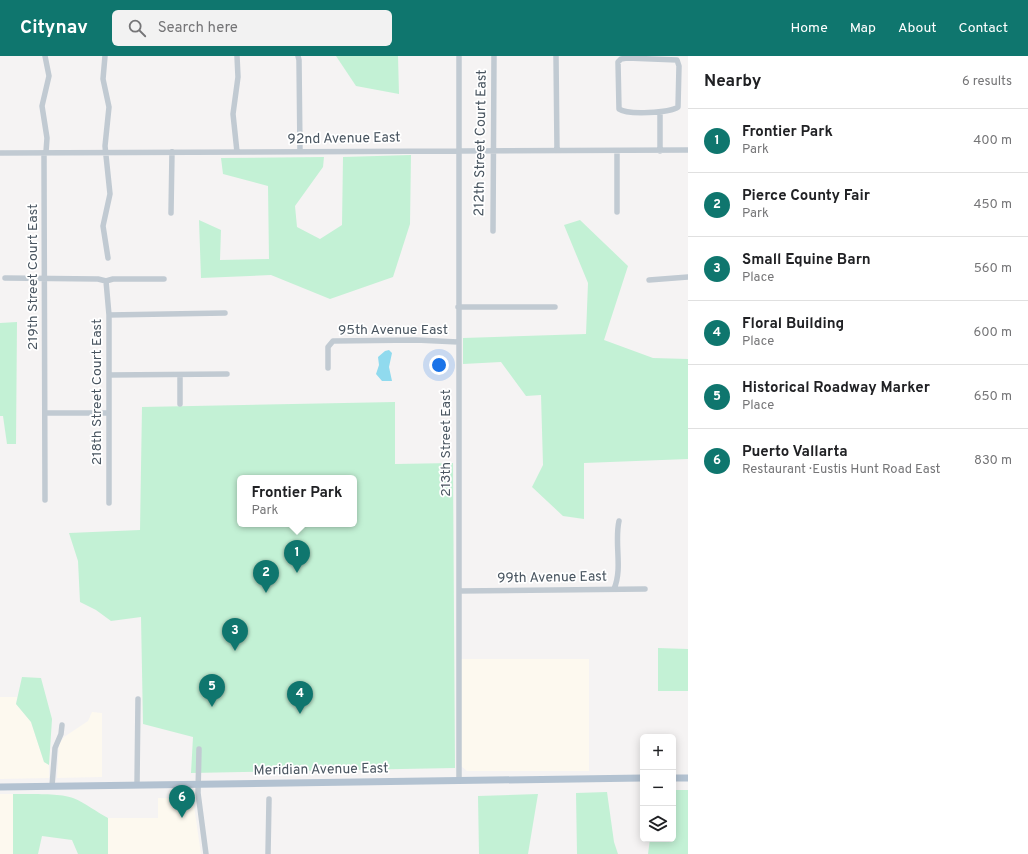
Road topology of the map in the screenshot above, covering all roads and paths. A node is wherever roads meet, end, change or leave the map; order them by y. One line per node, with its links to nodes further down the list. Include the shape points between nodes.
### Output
1 (45, 56): 15 (street, 219th Street Court East, via 49,76 42,109 47,138)
2 (105, 56): 20 (street, via 103,79 109,107)
3 (237, 56): 17 (street, via 238,77 233,114)
4 (298, 56): 18 (street)
5 (458, 56): 9 (street, 213th Street East)
6 (494, 56): 10 (street, 212th Street Court East)
7 (556, 56): 11 (street)
8 (660, 112): 8 (street, via 678,107 677,60 620,60 619,109 627,112); 12 (street)
9 (458, 150): 10 (street, 92nd Avenue East); 18 (street, 92nd Avenue East); 31 (street, 213th Street East)
10 (494, 150): 11 (street, 92nd Avenue East); 23 (street, 212th Street Court East)
11 (557, 150): 14 (street, 92nd Avenue East)
12 (660, 150): 13 (street, 92nd Avenue East); 14 (street, 92nd Avenue East)
13 (688, 150)
14 (617, 151): 21 (street)
15 (46, 152): 19 (street, 92nd Avenue East); 20 (street, 92nd Avenue East); 27 (street, 219th Street Court East)
16 (172, 152): 17 (street, 92nd Avenue East); 20 (street, 92nd Avenue East); 22 (street)
17 (237, 152): 18 (street, 92nd Avenue East)
18 (300, 152)
19 (0, 153)
20 (106, 153): 24 (street, via 110,194 103,226)
21 (617, 212)
22 (171, 213)
23 (492, 231)
24 (108, 258)
25 (688, 277): 29 (street)
26 (5, 278): 27 (street)
27 (45, 278): 30 (street); 41 (street, 219th Street Court East)
28 (164, 278): 30 (street)
29 (649, 280)
30 (106, 281): 34 (street, 218th Street Court East)
31 (458, 307): 32 (street); 35 (street, 213th Street East)
32 (555, 307)
33 (225, 313): 34 (street)
34 (109, 314): 38 (street, 218th Street Court East)
35 (458, 342): 36 (street, 95th Avenue East, via 333,341 328,347); 48 (street, 213th Street East)
36 (328, 368)
37 (227, 374): 39 (street)
38 (109, 375): 39 (street); 42 (street, 218th Street Court East)
39 (180, 375): 40 (street)
40 (180, 404)
41 (45, 413): 42 (street); 43 (street, 219th Street Court East)
42 (108, 413): 44 (street, 218th Street Court East)
43 (45, 500)
44 (109, 503)
45 (619, 521): 46 (street, via 616,532 618,575)
46 (614, 589): 47 (street, 99th Avenue East); 48 (street, 99th Avenue East)
47 (645, 589)
48 (459, 591): 55 (street, 213th Street East)
49 (138, 699): 57 (street)
50 (62, 725): 58 (street, via 54,756)
51 (198, 750): 56 (street)
52 (640, 778): 55 (main road, Meridian Avenue East)
53 (676, 778): 54 (main road)
54 (688, 778)
55 (459, 781): 56 (main road, Meridian Avenue East)
56 (197, 784): 57 (main road, Meridian Avenue East); 61 (street)
57 (137, 785): 58 (main road, Meridian Avenue East)
58 (52, 786): 59 (main road, Meridian Avenue East)
59 (0, 787)
60 (269, 799): 62 (street)
61 (206, 854)
62 (268, 854)

